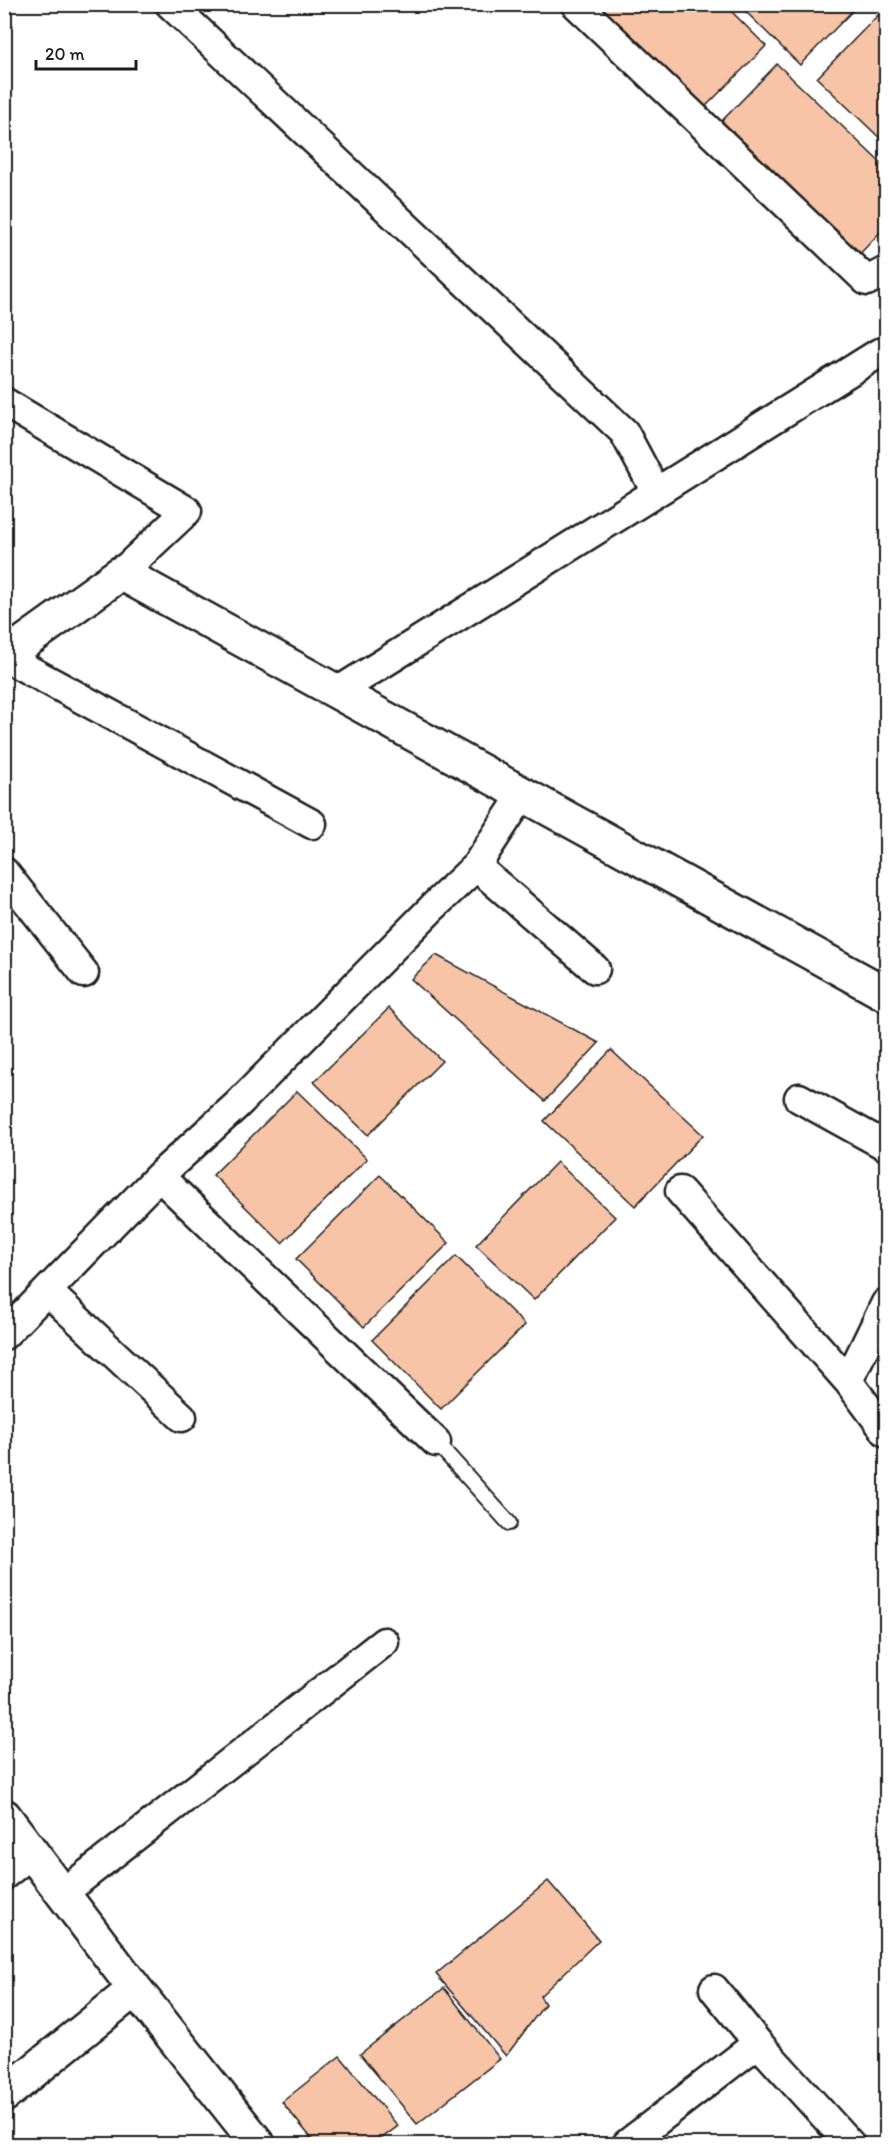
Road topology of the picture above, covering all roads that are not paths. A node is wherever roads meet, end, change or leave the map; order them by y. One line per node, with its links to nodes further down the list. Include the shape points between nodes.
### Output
1 (170, 4): 6 (street, via 624,432)
2 (576, 4): 3 (street, via 867,281)
3 (886, 271)
4 (879, 352): 6 (street)
5 (4, 402): 7 (street, via 188,511)
6 (656, 492): 9 (street)
7 (121, 573): 8 (street); 9 (street)
8 (4, 657): 11 (street)
9 (337, 692): 10 (street)
10 (524, 794): 12 (street); 16 (street)
11 (312, 824)
12 (476, 866): 14 (street); 19 (street, via 237,1105)
13 (4, 872): 15 (street)
14 (595, 969)
15 (84, 973)
16 (881, 983)
17 (799, 1098): 18 (street)
18 (886, 1146)
19 (159, 1176): 21 (street); 27 (street)
20 (680, 1191): 24 (street)
21 (47, 1291): 23 (street); 25 (street)
22 (886, 1303): 24 (street)
23 (4, 1335)
24 (848, 1382): 26 (street)
25 (182, 1417)
26 (886, 1432)
27 (436, 1442): 28 (lane)
28 (509, 1523)
29 (384, 1642): 33 (street)
30 (4, 1816): 31 (street)
31 (32, 1853): 32 (street); 33 (street)
32 (4, 1875)
33 (63, 1893): 34 (street)
34 (135, 1989): 37 (street); 38 (street)
35 (714, 1989): 36 (street)
36 (758, 2043): 39 (street); 40 (street)
37 (4, 2095)
38 (249, 2141)
39 (627, 2145)
40 (850, 2145)

